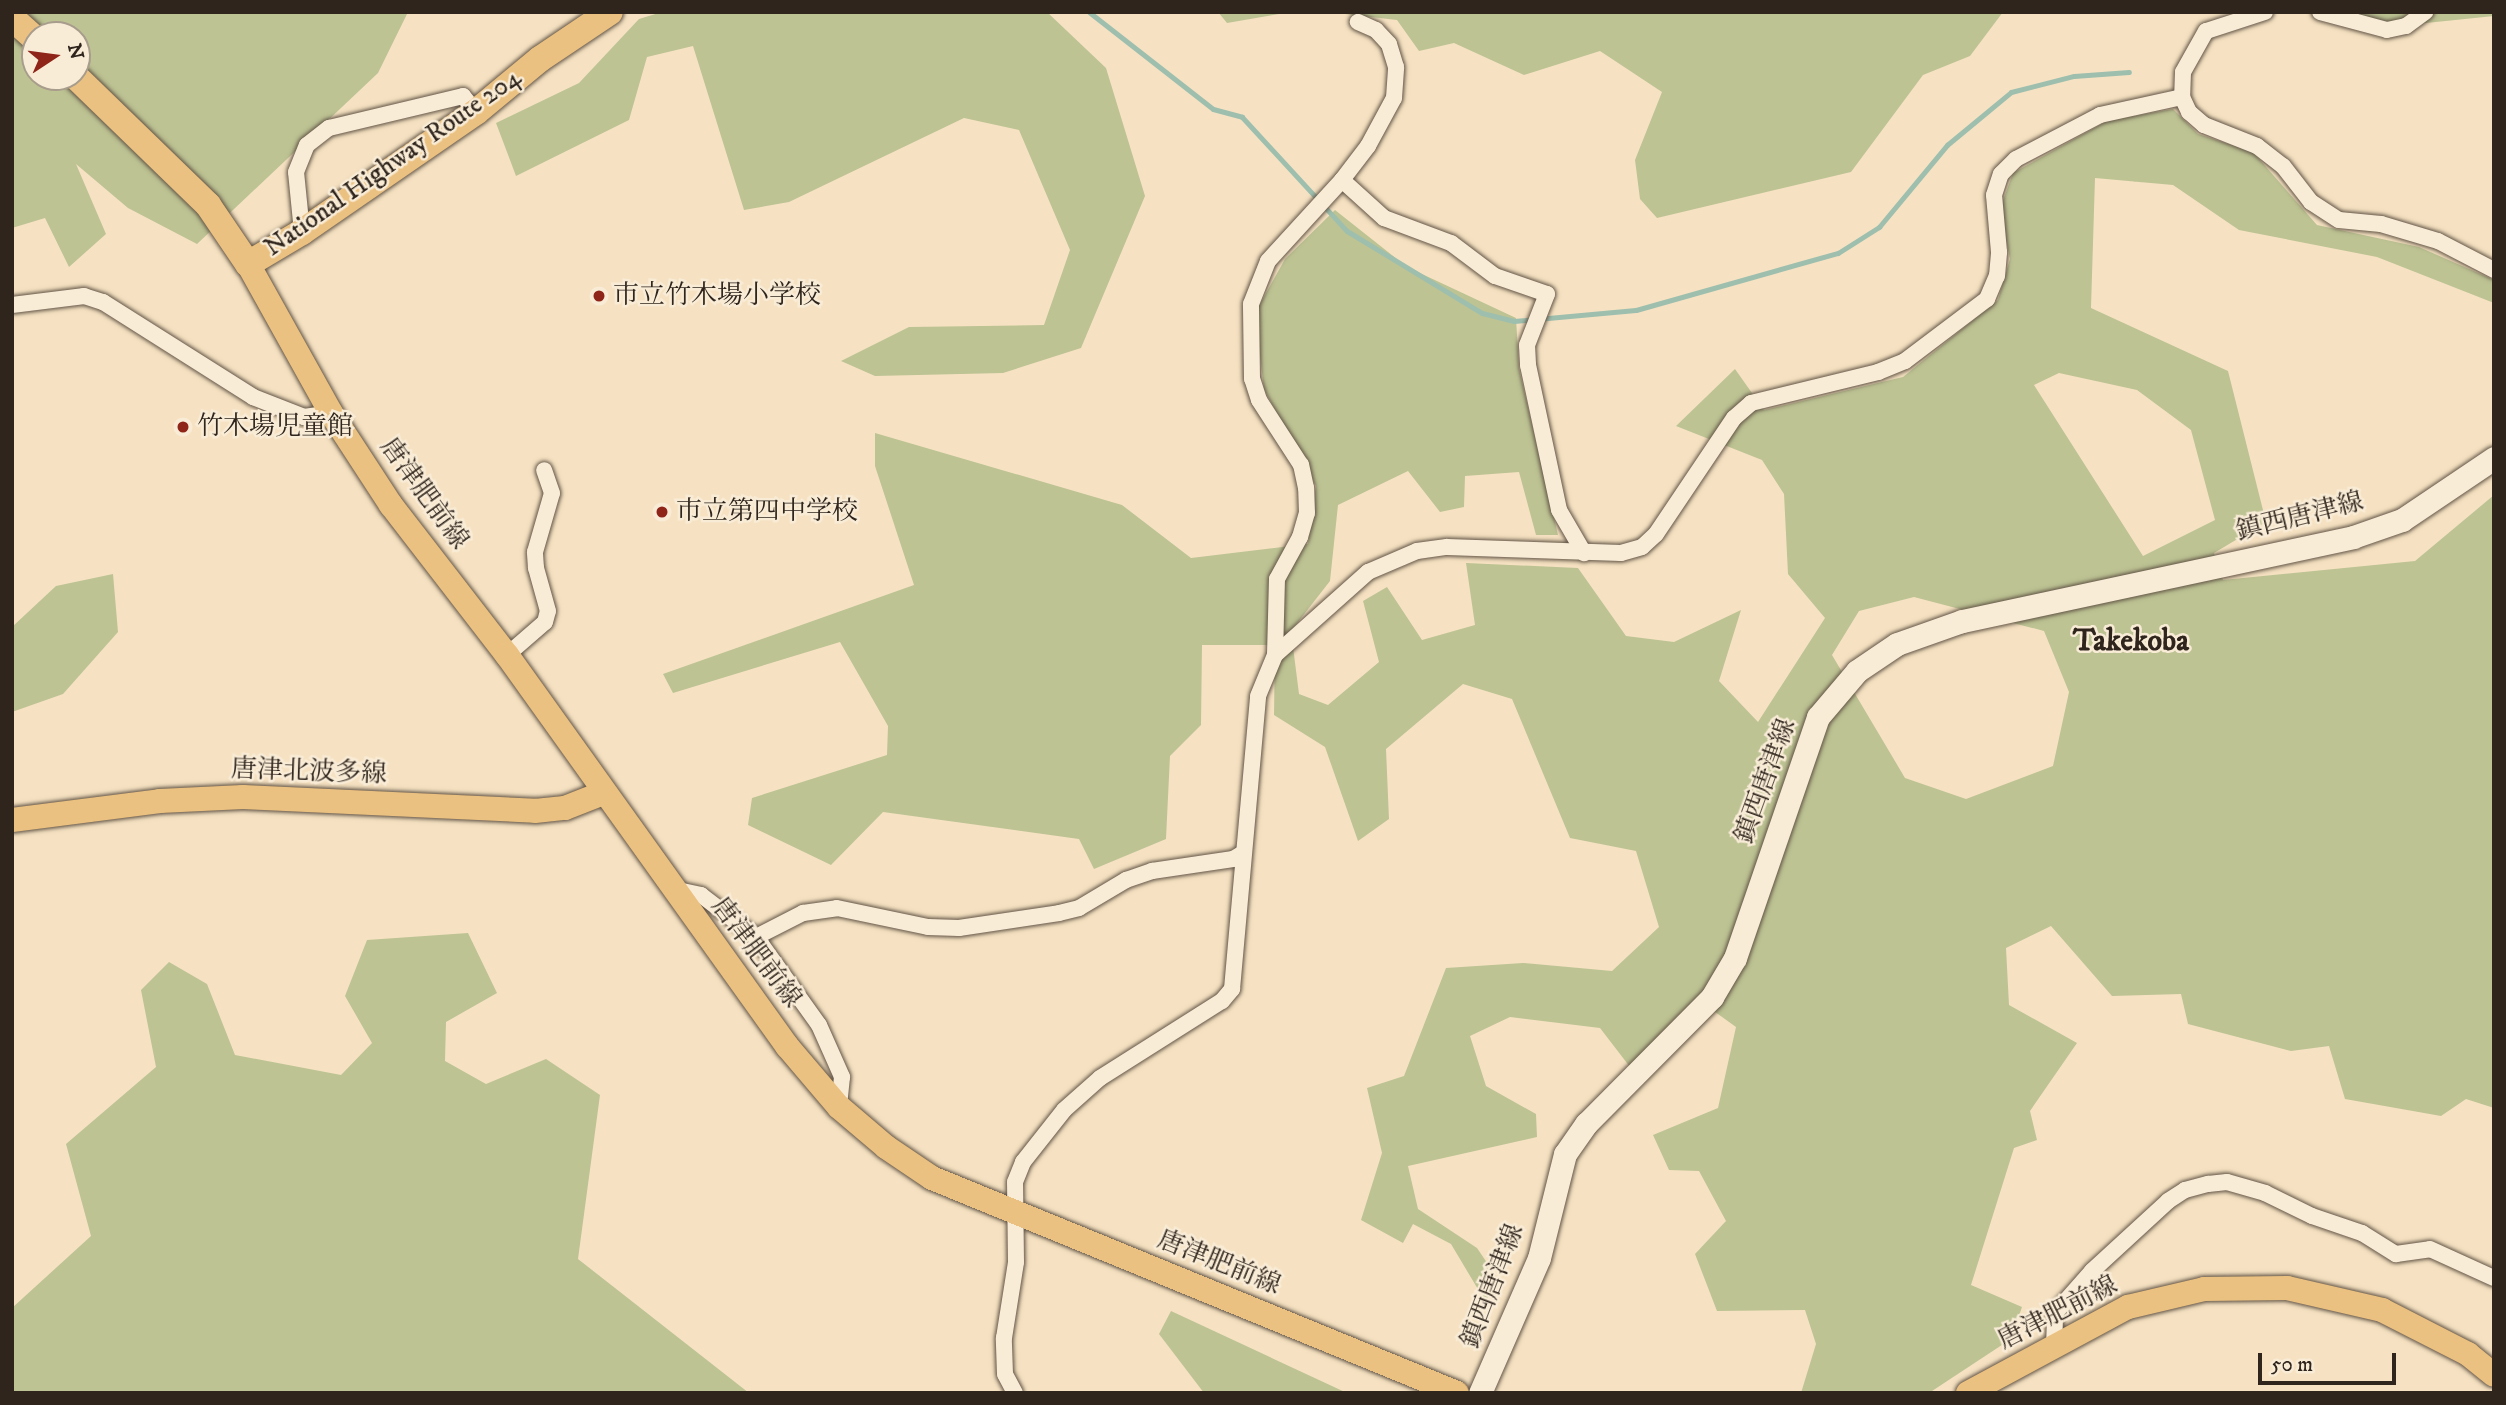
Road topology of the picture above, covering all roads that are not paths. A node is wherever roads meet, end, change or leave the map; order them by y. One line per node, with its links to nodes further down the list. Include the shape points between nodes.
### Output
1 (610, 12): 8 (highway, National Highway Route 204, via 540,59)
2 (2265, 12): 7 (street, via 2206,31 2183,72)
3 (2320, 12): 4 (street, via 2388,30 2406,26)
4 (2425, 12)
5 (1358, 22): 9 (street, via 1376,30 1388,44 1396,67 1394,98 1368,146)
6 (90, 91): 11 (highway, National Highway Route 204, via 208,205)
7 (2182, 97): 12 (street, via 2189,112 2204,125 2257,146 2283,166 2311,202 2339,219 2381,224 2438,241); 17 (street, via 2100,115 2016,159 2001,174 1994,195 1998,264 1987,299 1905,361 1878,372 1751,403 1734,418 1656,534 1642,547 1621,553)
8 (476, 112): 10 (highway, National Highway Route 204); 10 (street, via 463,96 329,128 307,145 296,172)
9 (1337, 186): 17 (street, via 1384,218 1451,243 1495,276 1547,295 1527,345 1528,365 1559,510); 19 (street, via 1268,261 1251,304 1252,379 1259,400 1301,465 1306,488 1307,513 1300,537 1277,579)
10 (302, 232): 11 (highway, National Highway Route 204)
11 (248, 264): 14 (main road, 唐津肥前線)
12 (2494, 270)
13 (12, 305): 14 (street, via 84,296 103,302 253,397 304,417)
14 (331, 413): 18 (main road, 唐津肥前線, via 391,505)
15 (2494, 458): 32 (main road, 鎮西唐津線, via 2402,520 2353,537 1962,621 1897,644 1857,671 1818,717 1735,958 1712,997 1586,1124 1565,1154 1539,1258)
16 (544, 470): 18 (street, via 552,493 535,552 548,611 545,622)
17 (1584, 553): 19 (street, via 1447,547 1417,551 1385,563 1352,584)
18 (506, 655): 20 (main road, 唐津肥前線)
19 (1275, 655): 22 (street, via 1258,696)
20 (603, 793): 21 (main road, 唐津北波多線, via 565,808 535,811 243,797 160,801); 23 (main road, 唐津肥前線)
21 (12, 820)
22 (1243, 853): 24 (street, via 1152,870 1079,908 1005,924 928,927 837,908 803,913); 26 (street, via 1232,989 1223,1002 1100,1078 1064,1110 1023,1162 1015,1182)
23 (671, 889): 24 (street, via 702,895); 25 (main road, 唐津肥前線, via 787,1046)
24 (756, 937): 25 (street, via 819,1025 842,1077)
25 (839, 1107): 26 (main road, 唐津肥前線, via 932,1178)
26 (1018, 1212): 30 (street, via 1016,1262 1004,1338 1005,1374); 31 (main road, 唐津肥前線)
27 (2494, 1278): 28 (street, via 2430,1249 2396,1254 2362,1233 2265,1193 2227,1182 2208,1184 2185,1190 2168,1202 2092,1271 2055,1313)
28 (2054, 1347): 29 (main road, 唐津肥前線, via 2128,1307 2204,1289 2287,1288 2382,1310 2468,1354); 33 (main road, 唐津肥前線)
29 (2494, 1375)
30 (1016, 1393)
31 (1458, 1393)
32 (1480, 1393)
33 (1968, 1393)

